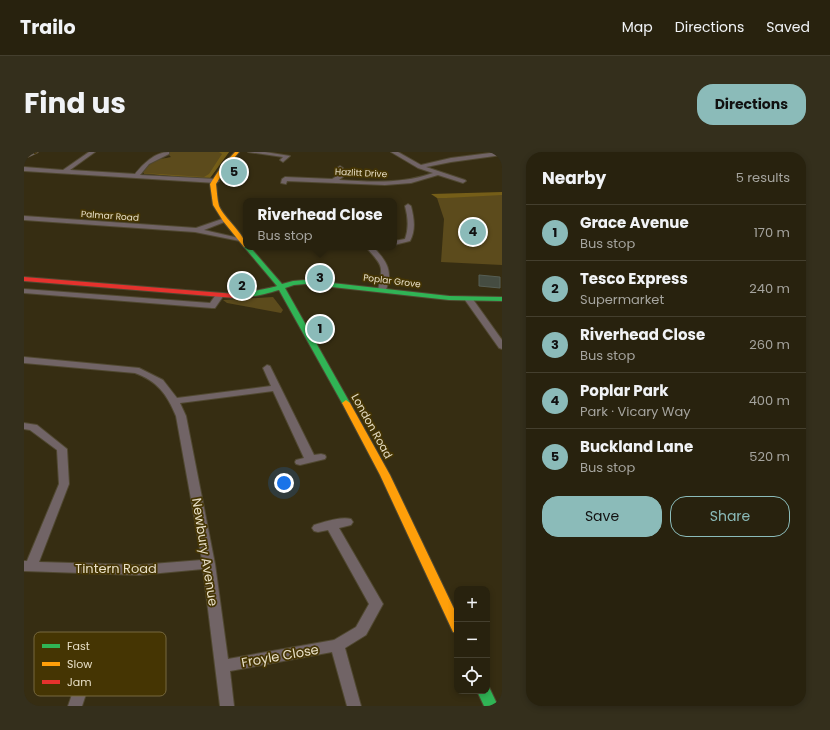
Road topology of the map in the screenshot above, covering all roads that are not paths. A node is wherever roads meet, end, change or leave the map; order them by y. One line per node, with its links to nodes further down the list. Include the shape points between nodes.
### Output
1 (92, 152): 11 (street)
2 (237, 152): 17 (main road)
3 (251, 152): 7 (street, via 287,156)
4 (394, 152): 8 (street)
5 (502, 153): 8 (street)
6 (167, 155): 14 (street, via 147,164)
7 (283, 160)
8 (420, 167): 12 (street)
9 (341, 168): 15 (street, via 340,177)
10 (24, 169): 11 (street)
11 (64, 172): 14 (street)
12 (438, 173): 15 (street, Hazlitt Drive, via 424,179 385,185); 16 (street)
13 (24, 175): 17 (street, via 52,174)
14 (138, 175): 17 (street)
15 (333, 180): 18 (street, Hazlitt Drive, via 285,179)
16 (464, 181)
17 (214, 183): 21 (main road, London Road, via 216,205)
18 (284, 183)
19 (408, 206): 23 (street, via 411,234 408,240)
20 (24, 218): 22 (street, Palmar Road)
21 (225, 220): 22 (street, Palmar Road); 24 (main road, London Road)
22 (195, 230): 25 (street, Palmar Road)
23 (397, 242)
24 (243, 243)
25 (243, 244)
26 (249, 250): 29 (main road, London Road)
27 (372, 250): 30 (street, via 382,260 386,272)
28 (24, 279): 32 (main road, Poplar Grove)
29 (281, 287): 30 (main road, Poplar Grove, via 305,282); 32 (main road, Poplar Grove, via 247,295); 45 (main road, London Road, via 385,475)
30 (382, 290): 34 (main road, Poplar Grove)
31 (24, 291): 32 (street, via 212,306)
32 (220, 295)
33 (502, 299): 34 (main road, Poplar Grove)
34 (469, 300): 35 (street)
35 (502, 346)
36 (24, 360): 39 (street, Newbury Avenue, via 136,370 161,382)
37 (267, 368): 38 (street)
38 (276, 388): 39 (street); 41 (street, via 305,461)
39 (176, 401): 43 (street, Newbury Avenue)
40 (24, 426): 44 (street, via 33,427 62,449 64,484)
41 (321, 457)
42 (347, 522): 46 (street, Froyle Close, via 324,526 376,604 361,631)
43 (209, 564): 44 (street, Tintern Road, via 139,570); 47 (street, Newbury Avenue)
44 (27, 566)
45 (454, 622)
46 (337, 645): 47 (street, Froyle Close); 52 (street)
47 (222, 666): 51 (street, Newbury Avenue)
48 (485, 694): 53 (main road)
49 (78, 696): 50 (street)
50 (75, 706)
51 (227, 706)
52 (354, 706)
53 (491, 706)

